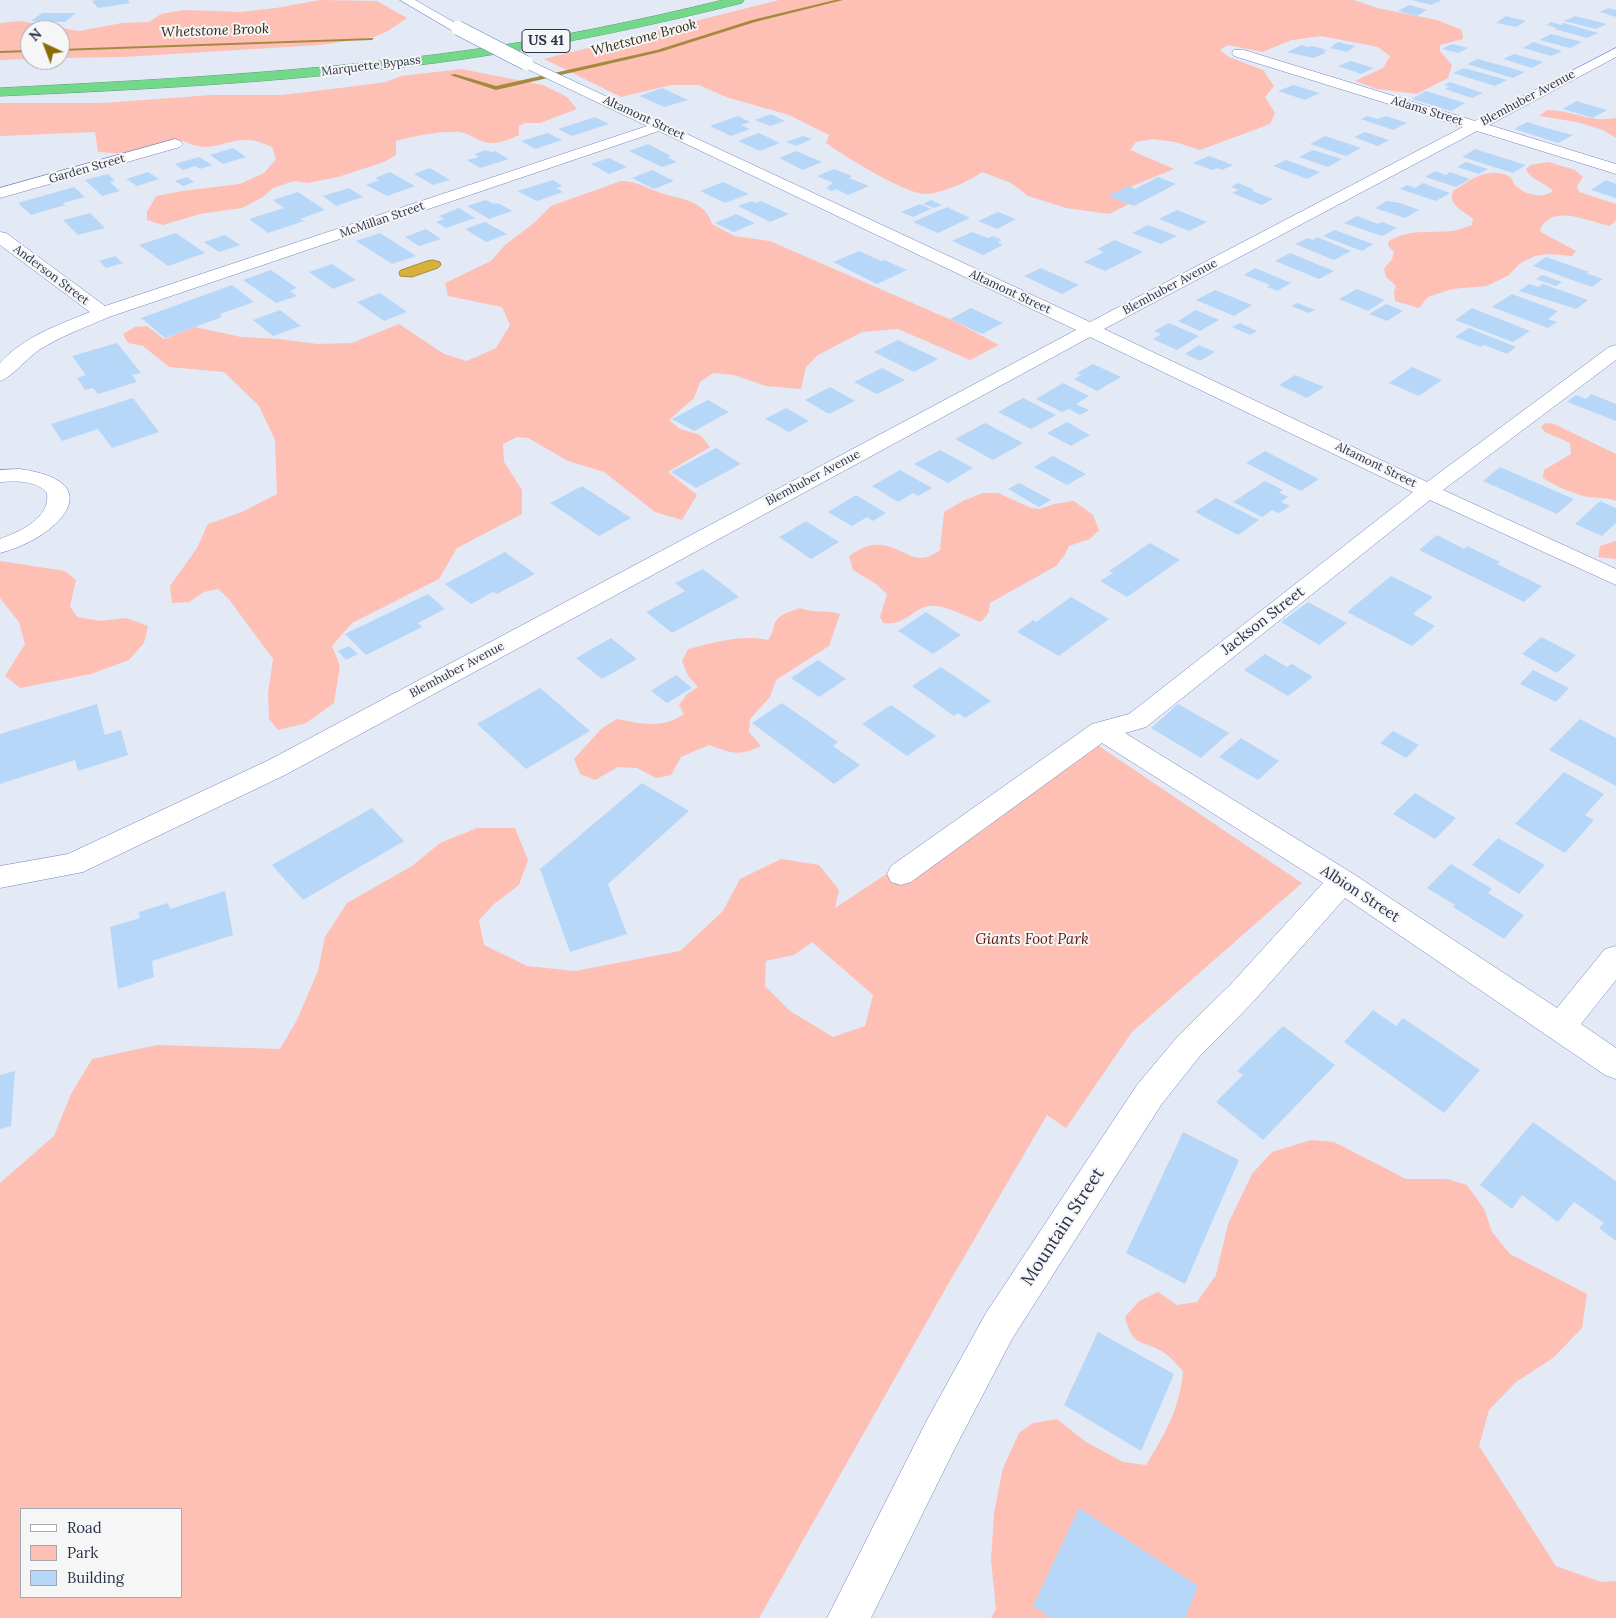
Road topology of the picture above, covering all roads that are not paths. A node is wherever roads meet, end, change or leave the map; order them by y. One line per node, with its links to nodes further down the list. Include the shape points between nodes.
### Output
1 (406, 0): 8 (street, Altamont Street, bridge, via 526,63)
2 (691, 0): 6 (highway, Marquette Bypass / US 41, via 556,28 399,52 249,66)
3 (738, 0): 7 (highway, Marquette Bypass / US 41, via 616,28 404,62 208,81)
4 (1616, 52): 9 (street, Blemhuber Avenue)
5 (1238, 54): 9 (street, Adams Street)
6 (78, 74)
7 (0, 92)
8 (660, 126): 14 (street, McMillan Street); 15 (street, Altamont Street)
9 (1476, 126): 11 (street, Adams Street); 15 (street, Blemhuber Avenue)
10 (175, 144): 12 (street, Garden Street)
11 (1616, 168)
12 (0, 193)
13 (0, 237): 14 (street, Anderson Street)
14 (102, 313): 17 (street, McMillan Street, via 48,336 10,362)
15 (1090, 330): 19 (street, Altamont Street); 24 (street, Blemhuber Avenue, via 278,767 73,864)
16 (1616, 351): 19 (street, Jackson Street)
17 (0, 375)
18 (0, 476): 20 (street, via 26,475 43,479 54,487 59,497 56,509 46,522 30,534)
19 (1428, 491): 21 (street, Altamont Street); 22 (street, Jackson Street, via 1137,721)
20 (0, 546)
21 (1616, 578)
22 (1101, 730): 23 (street, Jackson Street); 25 (street, Albion Street)
23 (901, 874)
24 (0, 877)
25 (1342, 881): 27 (street, Albion Street); 29 (street, Mountain Street, via 1242,993 1189,1046 1149,1095 999,1326)
26 (1616, 958): 27 (street)
27 (1560, 1027): 28 (street, Albion Street)
28 (1616, 1064)
29 (848, 1618)

